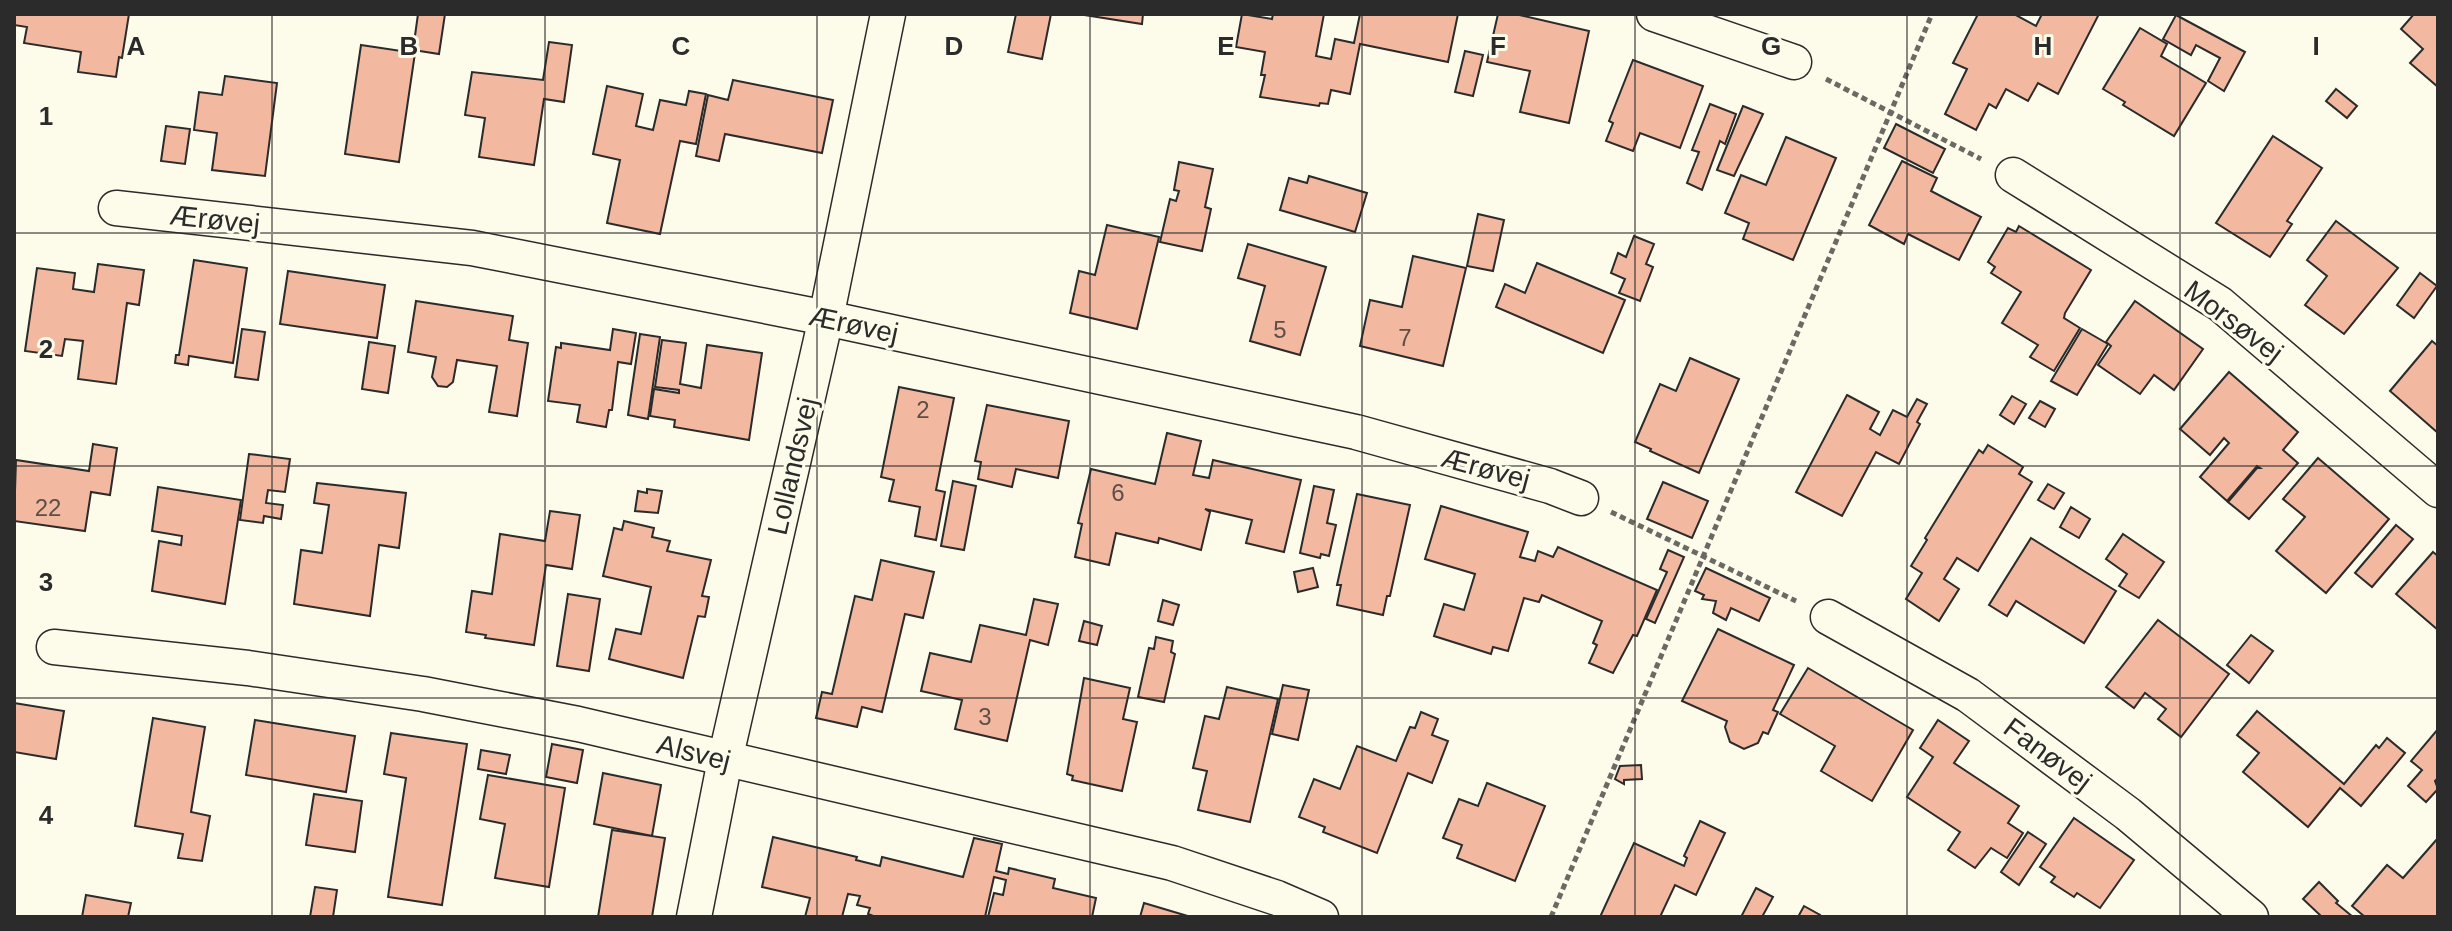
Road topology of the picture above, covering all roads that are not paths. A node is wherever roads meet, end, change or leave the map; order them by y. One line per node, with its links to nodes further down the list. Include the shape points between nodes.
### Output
1 (888, 14): 6 (street, Lollandsvej)
2 (1654, 14): 3 (street)
3 (1794, 62)
4 (2013, 175): 7 (street, Morsøvej, via 2220,304)
5 (116, 208): 6 (street, Ærøvej, via 472,248)
6 (826, 318): 8 (street, Ærøvej, via 1356,432); 11 (street, Lollandsvej)
7 (2438, 490)
8 (1581, 498)
9 (1828, 617): 14 (street, Fanøvej, via 1968,695 2128,814)
10 (54, 647): 11 (street, Alsvej, via 423,694)
11 (725, 760): 12 (street, Lollandsvej); 13 (street, Alsvej, via 1172,863)
12 (694, 917)
13 (1321, 917)
14 (2251, 917)

